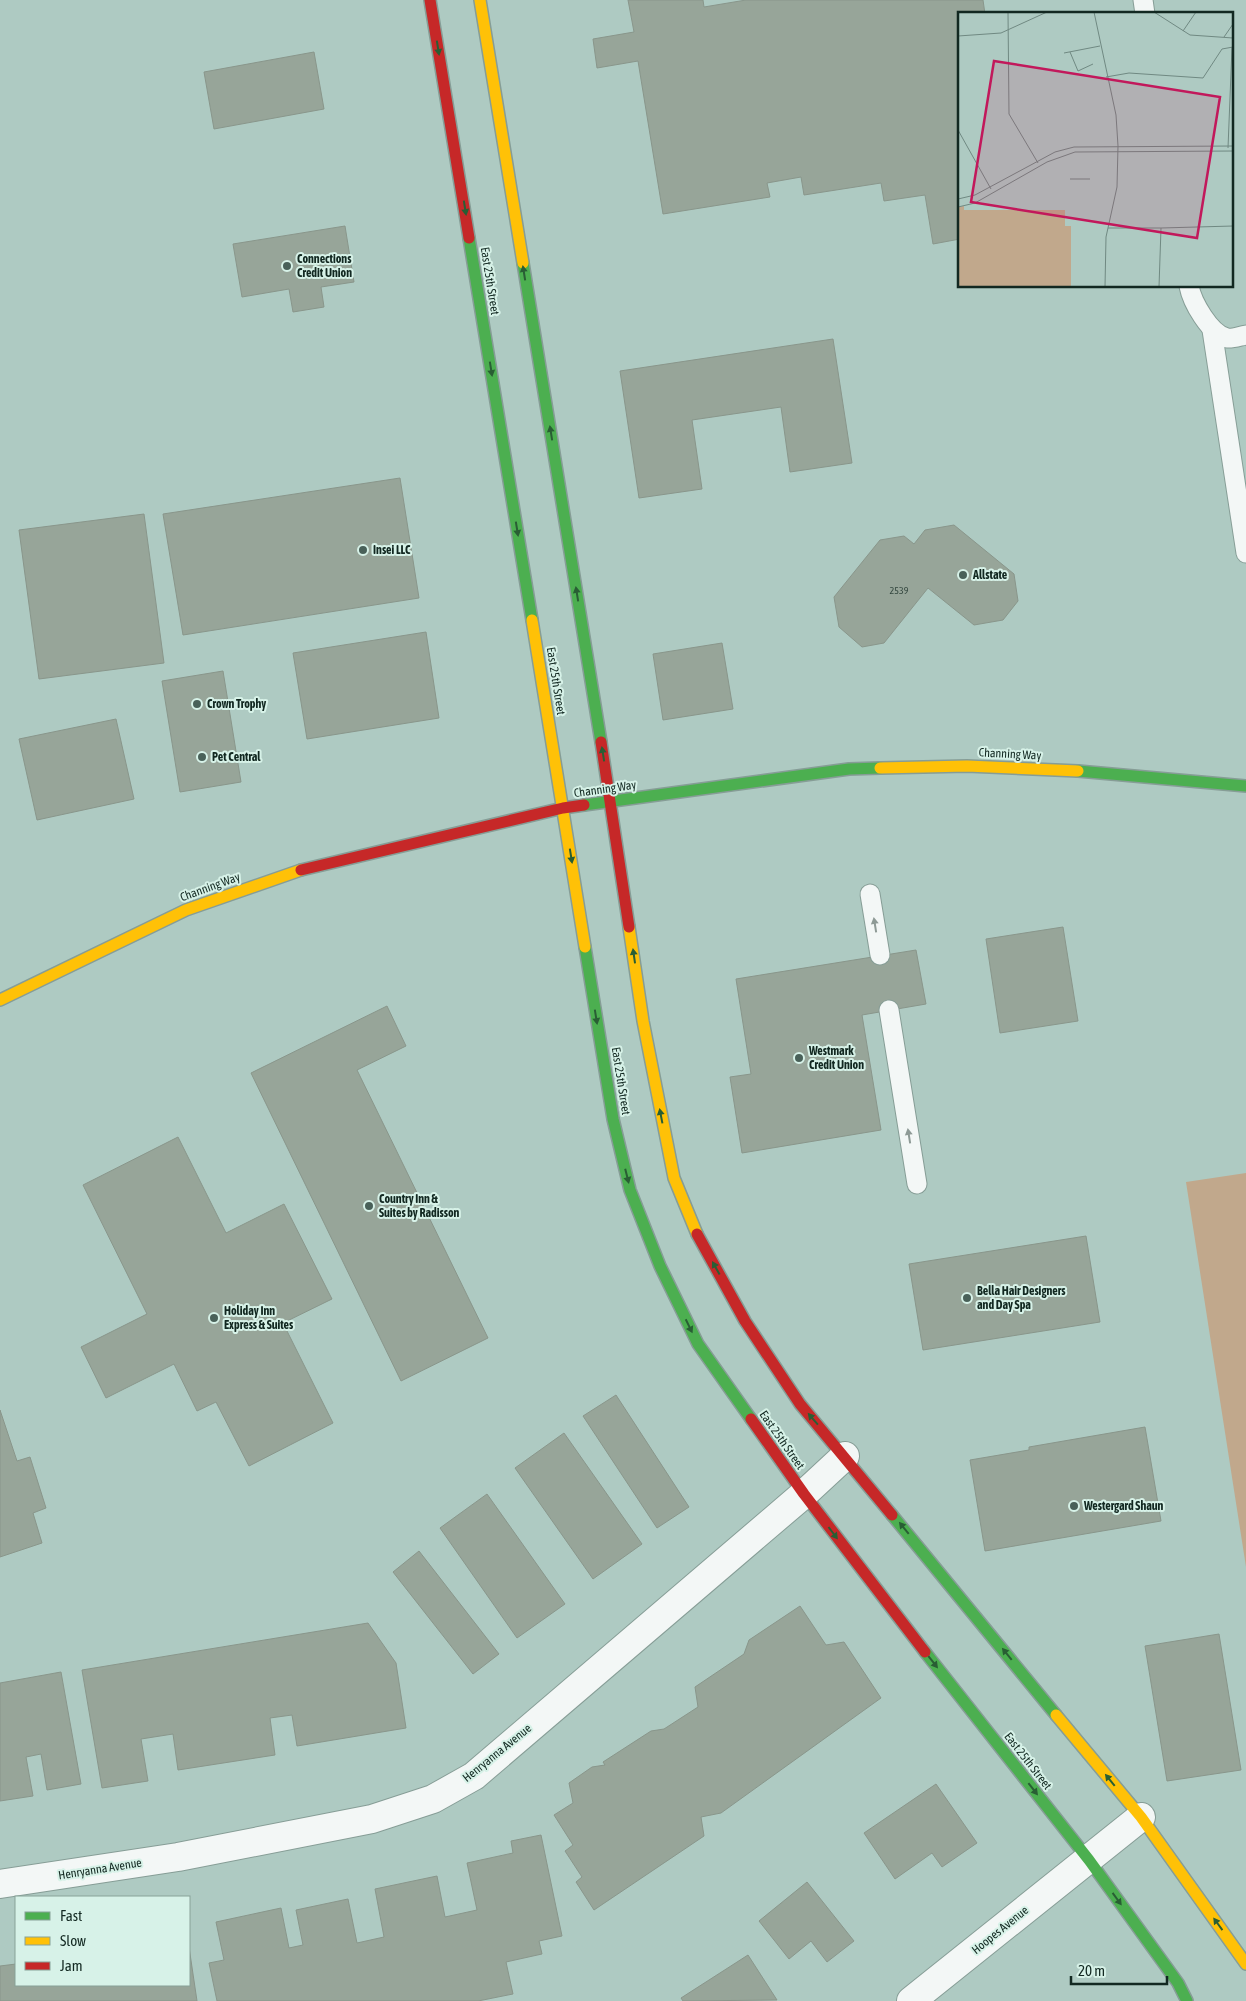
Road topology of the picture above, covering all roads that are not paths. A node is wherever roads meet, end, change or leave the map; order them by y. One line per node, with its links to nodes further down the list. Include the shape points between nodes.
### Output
1 (430, 0): 9 (street, East 25th Street, one-way to 9)
2 (480, 0): 8 (street, one-way to 2)
3 (1189, 288): 4 (lane)
4 (1212, 330): 5 (lane, via 1228,338); 6 (lane)
5 (1246, 335)
6 (1246, 552)
7 (1246, 786): 8 (street, Channing Way, via 1086,771 921,766 849,769)
8 (611, 802): 9 (street, Channing Way); 15 (street, one-way to 8, via 800,1404 745,1321 691,1223 674,1178 643,1021)
9 (563, 808): 12 (street, Channing Way, via 296,871 186,910); 16 (street, East 25th Street, one-way to 16, via 613,1119 630,1190 660,1266 698,1344)
10 (870, 894): 11 (lane, one-way to 10)
11 (880, 956)
12 (0, 1000)
13 (889, 1010): 14 (lane, one-way to 13)
14 (917, 1184)
15 (844, 1456): 16 (street, Henryanna Avenue); 17 (street, one-way to 15)
16 (804, 1494): 18 (street, East 25th Street, one-way to 18); 19 (street, Henryanna Avenue, via 474,1776 433,1799 372,1819 178,1857)
17 (1141, 1817): 18 (street, Hoopes Avenue); 20 (street, one-way to 17)
18 (1089, 1860): 21 (street, Hoopes Avenue); 22 (street, East 25th Street, one-way to 22, via 1178,1983)
19 (0, 1884)
20 (1246, 1964)
21 (911, 2001)
22 (1187, 2001)

